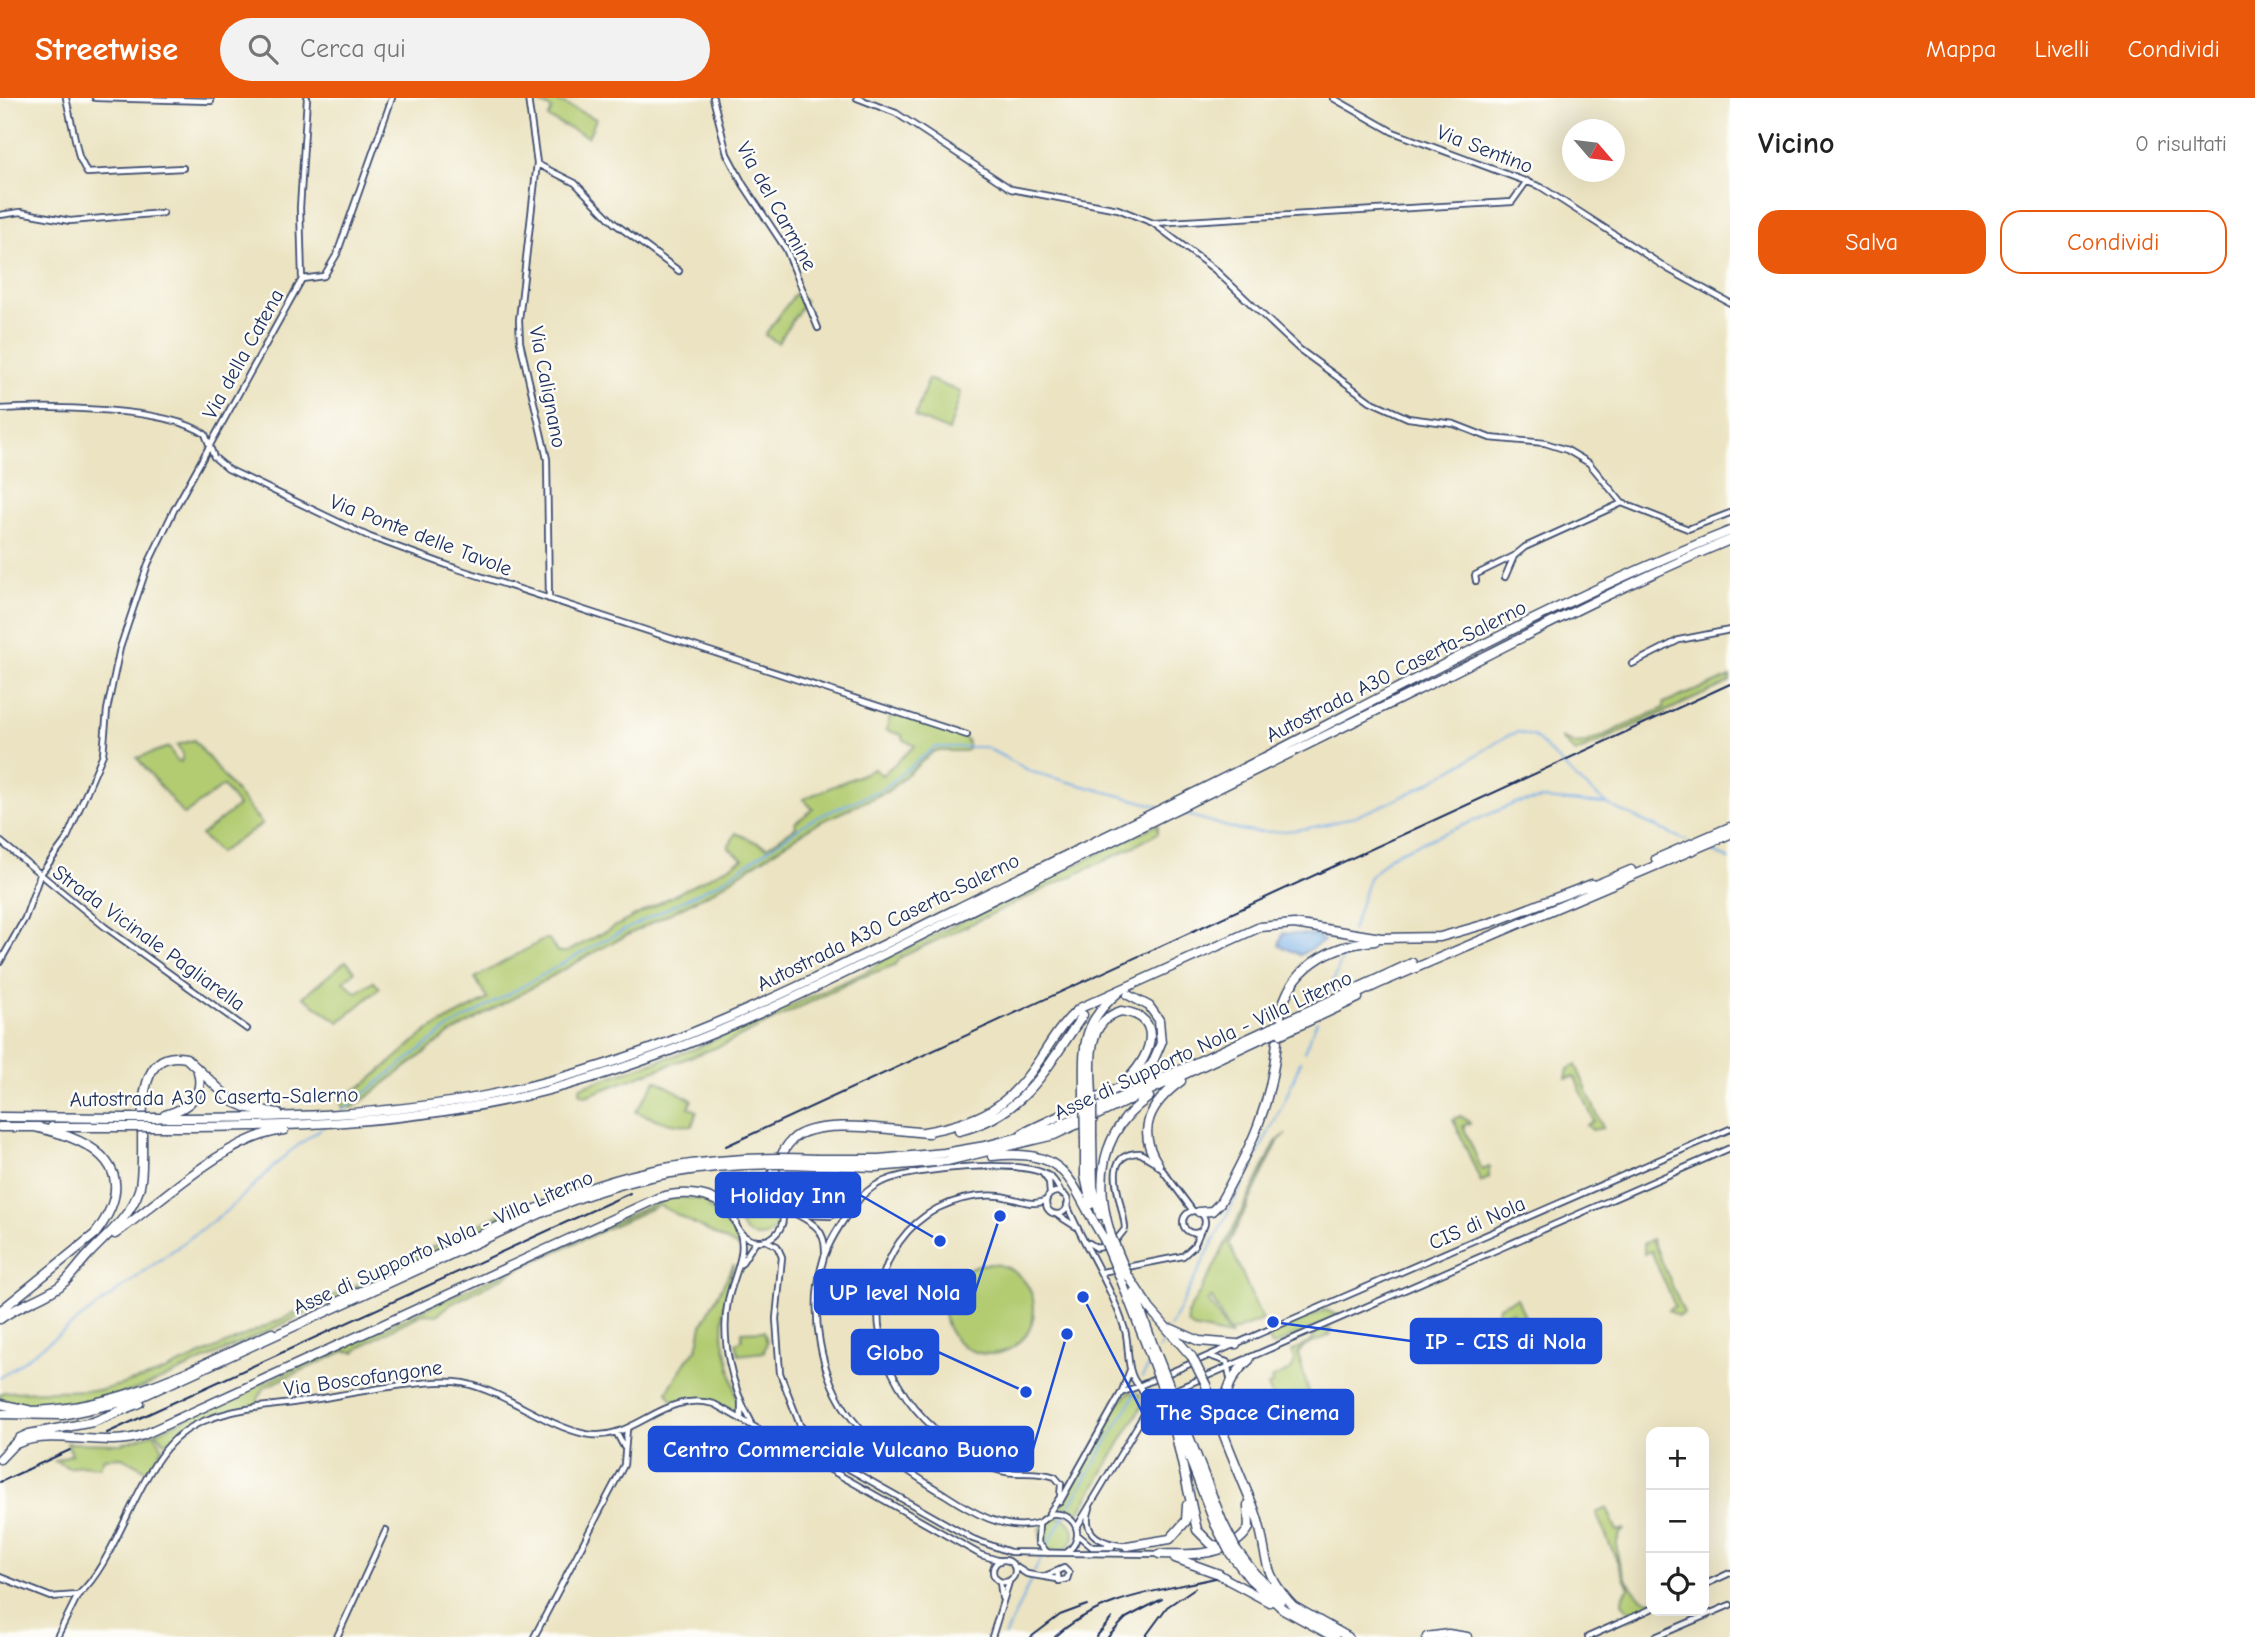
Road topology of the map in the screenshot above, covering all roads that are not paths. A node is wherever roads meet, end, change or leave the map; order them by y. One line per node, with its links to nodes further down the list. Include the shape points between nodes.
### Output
1 (66, 98): 11 (street, via 87,173)
2 (94, 98): 9 (street)
3 (307, 98): 17 (street, via 300,196)
4 (392, 98): 17 (street, via 337,254 324,276)
5 (528, 98): 10 (street, Via Calignano)
6 (713, 98): 19 (street, Via del Carmine, via 730,161 786,249)
7 (857, 98): 15 (street, via 896,113 1011,189 1118,209)
8 (1333, 98): 12 (street, Via Sentino, via 1393,132)
9 (211, 101)
10 (537, 164): 16 (street, via 575,183 614,223); 29 (street, Via Calignano, via 519,320 547,459)
11 (183, 168)
12 (1527, 181): 15 (street, via 1514,200); 18 (street, Via Sentino)
13 (163, 213): 14 (street, via 70,221 20,212)
14 (0, 215)
15 (1153, 223): 22 (street, via 1215,270 1299,349 1370,401 1408,418 1567,450 1589,463)
16 (679, 271)
17 (302, 279): 21 (street, Via della Catena)
18 (1730, 303)
19 (818, 328)
20 (0, 409): 21 (street, Via Ponte delle Tavole, via 96,410 144,416 197,429)
21 (210, 445): 29 (street, Via Ponte delle Tavole, via 214,457 228,469 358,532); 37 (street, Via della Catena, via 139,584 120,648 103,754 66,840)
22 (1622, 503): 23 (street, via 1688,529); 26 (street)
23 (1730, 513)
24 (1730, 531): 53 (highway, Autostrada A30 Caserta-Salerno, via 1616,580 1132,824 705,1030 544,1082 434,1104)
25 (1730, 540): 59 (highway, Autostrada A30 Caserta-Salerno, via 1621,589 709,1037 548,1090 440,1112)
26 (1514, 556): 27 (street); 28 (street, via 1482,570 1475,575)
27 (1505, 577)
28 (1476, 581)
29 (549, 599): 32 (street, Via Ponte delle Tavole)
30 (1730, 630): 31 (street, via 1679,640)
31 (1632, 664)
32 (967, 735)
33 (1730, 827): 34 (highway, Asse di Supporto Nola - Villa Literno)
34 (1724, 834): 36 (highway, Asse di Supporto Nola - Villa Literno)
35 (0, 841): 37 (street)
36 (1670, 856): 38 (highway, Asse di Supporto Nola - Villa Literno); 43 (highway, Asse di Supporto Nola - Villa Literno)
37 (40, 874): 40 (street, Strada Vicinale Pagliarella, via 25,919); 47 (street, Strada Vicinale Pagliarella)
38 (1608, 879): 39 (highway, via 1474,929 1440,937); 43 (highway, Asse di Supporto Nola - Villa Literno)
39 (1358, 939): 41 (highway, via 1294,924 1260,927); 45 (highway, via 1320,957 1298,975)
40 (0, 962)
41 (1128, 985): 52 (highway, via 1088,1028 1084,1046); 61 (highway, via 1072,1014 1001,1105 972,1121)
42 (1128, 995): 51 (highway, via 1156,1014 1161,1043 1147,1070)
43 (1340, 1001): 46 (highway, Asse di Supporto Nola - Villa Literno); 46 (highway)
44 (1083, 1015): 61 (highway, via 1042,1077 1014,1106 971,1128)
45 (1280, 1016)
46 (1305, 1017): 50 (highway, Asse di Supporto Nola - Villa Literno); 62 (highway, Asse di Supporto Nola - Villa Literno, via 1074,1121)
47 (247, 1029)
48 (1278, 1042): 75 (highway, via 1260,1123 1220,1203 1212,1211)
49 (196, 1065): 53 (highway, via 237,1104); 55 (highway, via 201,1083 193,1102); 81 (highway, via 186,1058 170,1057 155,1064 148,1074 142,1178 129,1211)
50 (1176, 1081): 64 (highway, Asse di Supporto Nola - Villa Literno, via 1054,1135); 66 (highway, via 1146,1123 1146,1139); 84 (highway, via 1143,1101 1116,1131 1103,1160 1100,1189)
51 (1114, 1089): 52 (highway, via 1134,1073 1149,1050 1150,1032 1145,1022 1128,1012 1115,1013 1098,1027); 62 (highway)
52 (1088, 1097): 84 (highway, bridge, via 1088,1193)
53 (302, 1116): 55 (highway, Autostrada A30 Caserta-Salerno)
54 (0, 1117): 56 (highway, Autostrada A30 Caserta-Salerno)
55 (156, 1118): 56 (highway, Autostrada A30 Caserta-Salerno, bridge)
56 (125, 1122): 58 (highway, Autostrada A30 Caserta-Salerno); 59 (highway, Autostrada A30 Caserta-Salerno, bridge, via 166,1127)
57 (0, 1127): 58 (highway, Autostrada A30 Caserta-Salerno)
58 (35, 1127): 89 (highway, via 87,1143 102,1154 113,1171 113,1204 105,1222)
59 (306, 1127): 88 (highway, via 262,1134 229,1150)
60 (1730, 1129): 98 (street, CIS di Nola)
61 (924, 1132): 67 (highway, via 812,1129 791,1141)
62 (985, 1146): 65 (highway, Asse di Supporto Nola - Villa Literno)
63 (1730, 1148): 100 (street, CIS di Nola)
64 (947, 1161): 65 (highway, Asse di Supporto Nola - Villa Literno, via 875,1167); 84 (highway, via 1010,1155 1047,1161 1071,1178)
65 (815, 1162): 78 (highway, Asse di Supporto Nola - Villa Literno, bridge, via 672,1171 594,1191)
66 (1157, 1164): 75 (street); 87 (street, via 1140,1153 1122,1158 1115,1181 1124,1233 1100,1249)
67 (775, 1170): 69 (highway); 73 (highway)
68 (1042, 1173): 70 (street); 71 (street, via 991,1166 909,1174 883,1181); 72 (street, via 1049,1182)
69 (757, 1193): 73 (street); 79 (street, via 742,1199)
70 (1062, 1194): 72 (street); 74 (street)
71 (860, 1198): 77 (street, via 831,1216); 90 (street, via 840,1224)
72 (1048, 1198): 76 (street, via 1049,1210); 125 (street, via 1033,1204 1000,1196 974,1197 924,1217 905,1235 887,1263 878,1313 887,1359 916,1408 941,1434 988,1466 1055,1477 1062,1488)
73 (778, 1203): 77 (street); 85 (street, via 781,1225)
74 (1067, 1205): 76 (street); 80 (street)
75 (1196, 1212): 82 (street, via 1205,1224); 82 (street, via 1185,1217 1184,1227)
76 (1056, 1213): 80 (street)
77 (801, 1215): 90 (street, via 820,1229)
78 (527, 1217): 101 (highway, Asse di Supporto Nola - Villa Literno); 109 (highway, Asse di Supporto Nola - Villa Literno, via 134,1394 82,1407)
79 (734, 1218): 83 (street); 119 (highway, via 724,1205 702,1196 658,1198 143,1435 118,1441 34,1439)
80 (1080, 1231): 87 (street)
81 (111, 1232): 88 (highway); 89 (highway)
82 (1200, 1232): 93 (street, via 1183,1256)
83 (740, 1233): 86 (street); 92 (street, via 743,1246)
84 (1108, 1238): 93 (highway, bridge)
85 (765, 1240): 86 (street); 133 (street, via 777,1247 782,1257 776,1319 780,1373 810,1440 835,1461 973,1539 1010,1552)
86 (757, 1241): 92 (street)
87 (1086, 1241): 91 (street)
88 (98, 1245): 95 (highway, via 62,1285)
89 (79, 1248): 95 (highway)
90 (825, 1257): 127 (street, via 818,1296 823,1357 836,1394 854,1423 911,1473 955,1501 1005,1523)
91 (1102, 1272): 93 (street); 94 (street)
92 (735, 1274): 107 (street, via 725,1337)
93 (1122, 1274): 94 (street); 97 (highway, via 1150,1310); 108 (highway, bridge)
94 (1108, 1286): 103 (street, via 1127,1337)
95 (3, 1310): 96 (highway)
96 (0, 1320)
97 (1175, 1332): 98 (highway, via 1207,1343); 118 (highway, bridge, via 1206,1385)
98 (1237, 1344): 99 (street, CIS di Nola)
99 (1209, 1356): 102 (street, via 1223,1358); 105 (street, CIS di Nola)
100 (1250, 1360): 102 (street, CIS di Nola); 104 (highway)
101 (215, 1365): 109 (highway, Asse di Supporto Nola - Villa Literno, via 103,1408 40,1417); 119 (highway, via 104,1418 29,1434)
102 (1230, 1366): 104 (street); 113 (street, CIS di Nola, via 1159,1397)
103 (1130, 1369): 105 (street); 106 (street)
104 (1229, 1383): 118 (highway, via 1224,1405)
105 (1139, 1386): 106 (street, CIS di Nola); 113 (street, via 1148,1401)
106 (1121, 1393): 125 (street)
107 (741, 1395): 110 (street); 111 (street)
108 (1170, 1402): 122 (highway); 145 (highway, bridge, via 1219,1523)
109 (0, 1409)
110 (740, 1409): 112 (street); 114 (street)
111 (747, 1412): 114 (street); 115 (street)
112 (732, 1413): 114 (street, Via Boscofangone); 116 (street, Via Boscofangone, via 707,1402 689,1401 668,1406)
113 (1145, 1413): 124 (street)
114 (741, 1418): 115 (street, Via Boscofangone)
115 (755, 1426): 137 (street, Via Boscofangone)
116 (627, 1428): 117 (street, Via Boscofangone); 120 (street)
117 (616, 1432): 120 (street); 151 (street, Via Boscofangone, via 583,1433 476,1386 453,1382 215,1416 182,1433 164,1451 94,1576)
118 (1227, 1446): 123 (highway)
119 (9, 1448): 121 (highway)
120 (625, 1448): 159 (street, via 622,1469)
121 (0, 1459)
122 (1184, 1481): 131 (highway, via 1187,1514 1178,1533 1164,1542); 132 (highway, via 1197,1530 1211,1544)
123 (1243, 1486): 132 (highway, via 1250,1510 1249,1528); 155 (highway, via 1258,1521 1265,1563)
124 (1093, 1501): 128 (street); 131 (street, via 1087,1520 1091,1533 1108,1544)
125 (1054, 1508): 126 (street)
126 (1048, 1515): 127 (street); 128 (street, via 1061,1513)
127 (1039, 1523): 133 (street, via 1036,1536)
128 (1077, 1527): 130 (street)
129 (386, 1530): 158 (street)
130 (1078, 1534): 131 (street, via 1092,1547); 134 (street, via 1075,1545)
131 (1127, 1546)
132 (1225, 1548): 136 (highway)
133 (1041, 1551): 135 (street)
134 (1065, 1553): 135 (street); 136 (street); 140 (street)
135 (1050, 1554): 140 (street)
136 (1159, 1554): 154 (highway, bridge, via 1219,1574)
137 (981, 1555): 138 (street, Via Boscofangone); 141 (street, Via Boscofangone)
138 (1001, 1561): 139 (street, Via Boscofangone); 141 (street)
139 (1013, 1566): 143 (street, Via Boscofangone); 147 (street)
140 (1059, 1566): 144 (street, Via Boscofangone); 148 (street); 148 (street, via 1069,1577)
141 (993, 1569): 149 (street, Via Boscofangone)
142 (1730, 1573): 150 (street)
143 (1027, 1574): 144 (street, Via Boscofangone); 147 (street, Via Boscofangone)
144 (1044, 1575): 148 (street, Via Boscofangone)
145 (1252, 1576): 154 (highway); 155 (highway)
146 (0, 1577): 151 (street, via 51,1597)
147 (1011, 1579): 149 (street, Via Boscofangone); 152 (street)
148 (1057, 1579)
149 (1000, 1582): 152 (street, Via Boscofangone)
150 (1709, 1583)
151 (78, 1595): 157 (street, Via Boscofangone)
152 (1003, 1602): 160 (street)
153 (1730, 1605): 166 (street)
154 (1283, 1609): 161 (highway)
155 (1296, 1609): 162 (highway)
156 (1646, 1611): 165 (street)
157 (57, 1637)
158 (337, 1637)
159 (534, 1637)
160 (992, 1637)
161 (1334, 1637)
162 (1348, 1637)
163 (1427, 1637): 164 (highway)
164 (1468, 1637)
165 (1588, 1637)
166 (1655, 1637)

